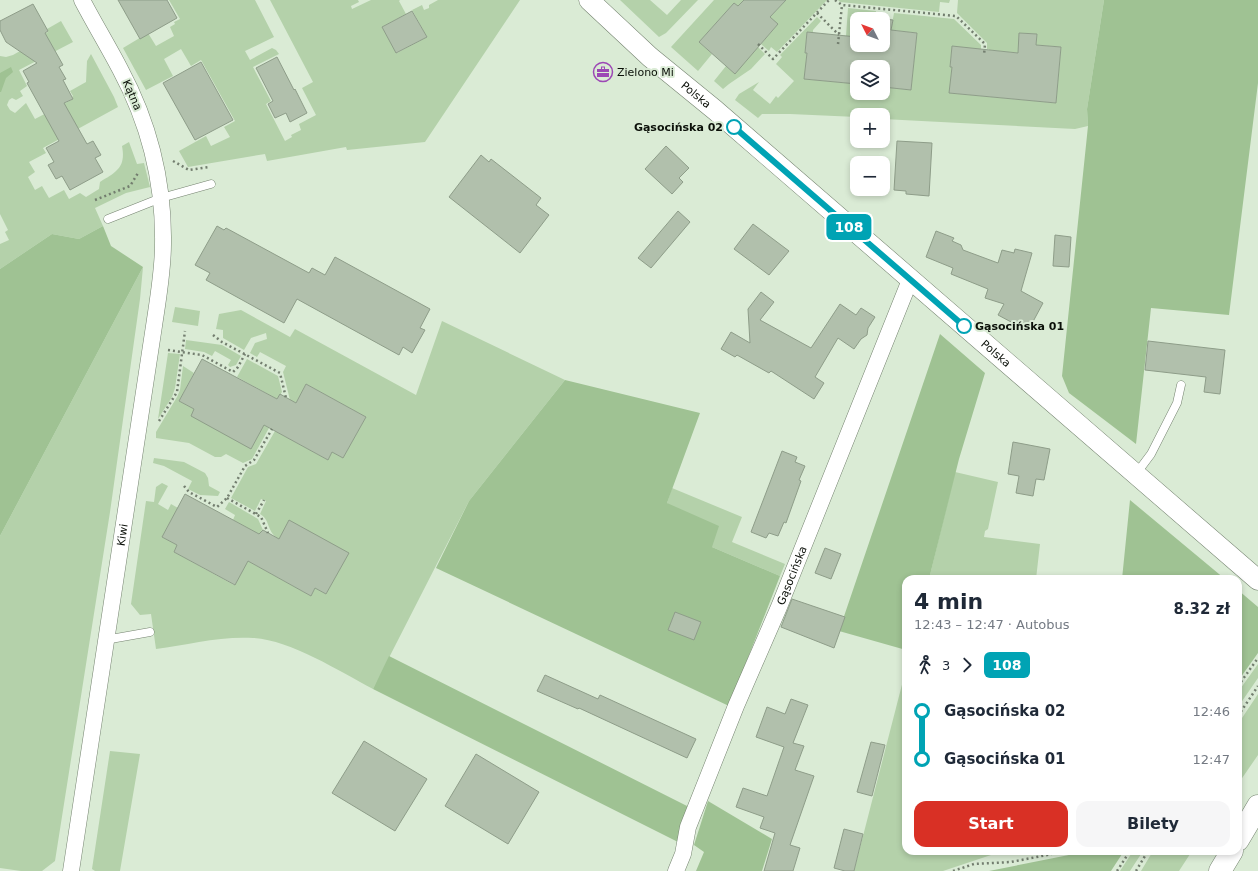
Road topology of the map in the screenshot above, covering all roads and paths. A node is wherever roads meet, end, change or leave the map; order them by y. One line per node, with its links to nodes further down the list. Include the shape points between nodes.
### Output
1 (82, 0): 13 (street, Kątna, via 121,69 138,106 152,153)
2 (590, 0): 16 (street, Polska, via 650,57 710,105)
3 (829, 0): 6 (path)
4 (835, 0): 5 (path)
5 (842, 5): 7 (path); 10 (path, via 956,16 985,44)
6 (817, 13): 7 (path); 8 (path, via 773,59)
7 (839, 35): 9 (path)
8 (758, 44)
9 (838, 44)
10 (984, 55)
11 (142, 167): 14 (path, via 130,186)
12 (211, 184): 13 (lane)
13 (161, 198): 15 (lane); 34 (street, Kiwi, via 164,244 160,283)
14 (96, 200)
15 (108, 219)
16 (910, 280): 26 (street, Polska); 46 (street, Gąsocińska, via 688,827 683,854)
17 (186, 331): 20 (path)
18 (213, 335): 21 (path)
19 (166, 350): 20 (path)
20 (182, 352): 21 (path, via 202,355 232,373); 24 (path, via 177,392)
21 (245, 354): 23 (path, via 280,373)
22 (1181, 385): 26 (lane, via 1177,404 1151,454)
23 (286, 398)
24 (158, 423)
25 (272, 429): 28 (path, via 254,460 245,466)
26 (1136, 475): 32 (street, Polska)
27 (184, 486): 28 (path, via 216,509)
28 (227, 498): 30 (path)
29 (264, 500): 30 (path)
30 (256, 514): 31 (path, via 262,517)
31 (268, 533)
32 (1258, 580)
33 (150, 632): 34 (lane)
34 (105, 640): 45 (street, Kiwi)
35 (1258, 658): 36 (path)
36 (1242, 680)
37 (1258, 686): 38 (path)
38 (1242, 710)
39 (1258, 806): 40 (main road)
40 (1242, 833)
41 (1047, 855): 47 (path, via 1011,862 974,864)
42 (1127, 855): 48 (path)
43 (1146, 855): 49 (path)
44 (1230, 855): 50 (main road)
45 (70, 871)
46 (676, 871)
47 (953, 871)
48 (1117, 871)
49 (1136, 871)
50 (1220, 871)

